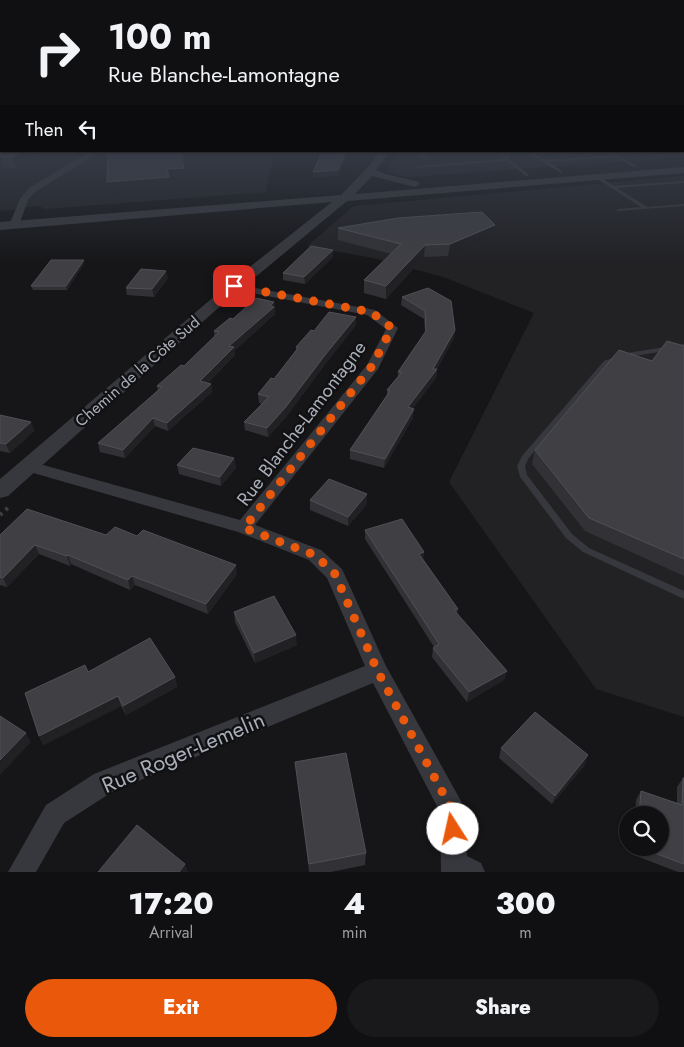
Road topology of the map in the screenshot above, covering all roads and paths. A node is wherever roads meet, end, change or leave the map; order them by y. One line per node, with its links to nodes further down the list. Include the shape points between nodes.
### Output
1 (46, 182): 15 (street, via 24,199)
2 (360, 182): 10 (street, Chemin de la Côte Sud)
3 (403, 182): 8 (street)
4 (444, 182): 8 (street)
5 (528, 182): 10 (street)
6 (604, 182): 9 (lane)
7 (684, 182): 9 (lane)
8 (415, 184): 10 (street)
9 (614, 188): 12 (lane)
10 (348, 194): 15 (street); 17 (street, Chemin de la Côte Sud)
11 (684, 205): 12 (lane)
12 (646, 208): 13 (lane)
13 (619, 210)
14 (0, 217): 15 (street)
15 (16, 221): 16 (street)
16 (0, 226)
17 (234, 286): 19 (street, Chemin de la Côte Sud); 21 (street, Rue Blanche-Lamontagne, via 371,312 392,328 372,366)
18 (684, 346): 22 (lane, via 627,355 606,362 521,466 522,475 576,543)
19 (29, 466): 20 (street, Chemin de la Côte Sud); 21 (street)
20 (0, 491)
21 (244, 528): 23 (street, via 315,555 335,574)
22 (684, 595)
23 (378, 672): 24 (street, via 452,810); 25 (street, Rue Roger-Lemelin, via 103,783 55,814)
24 (460, 870)
25 (21, 872)

